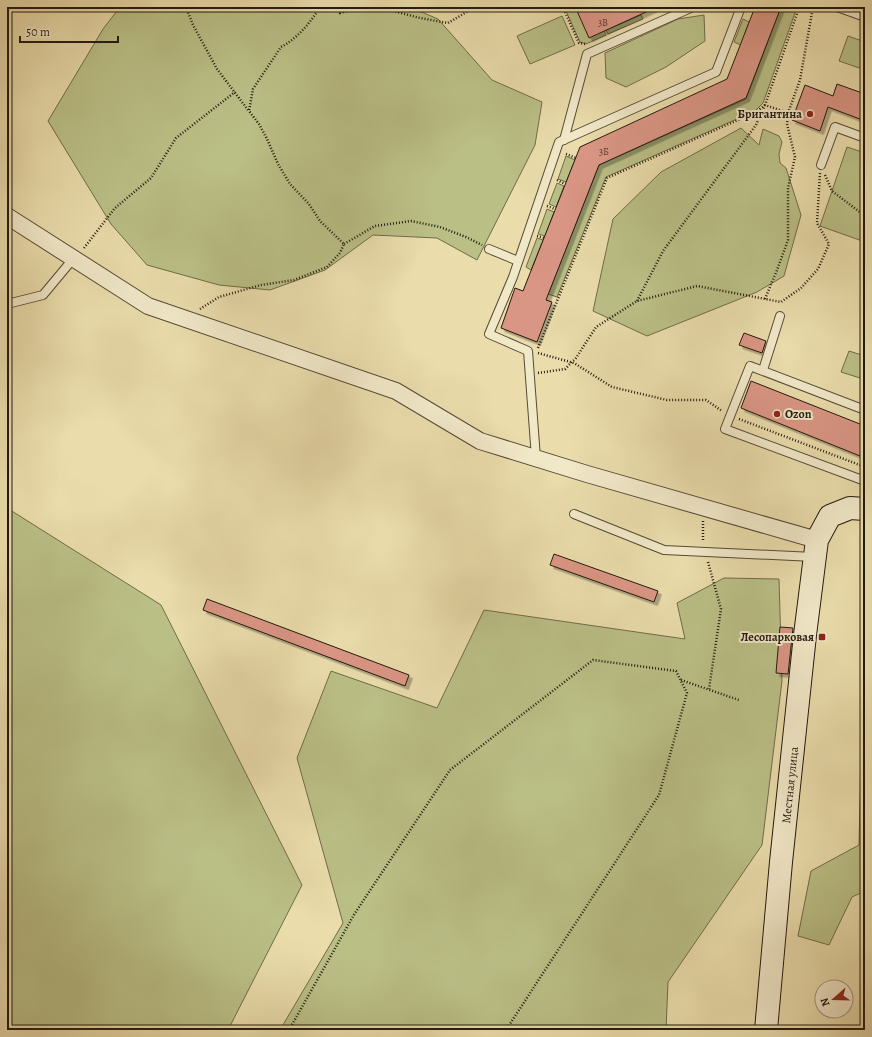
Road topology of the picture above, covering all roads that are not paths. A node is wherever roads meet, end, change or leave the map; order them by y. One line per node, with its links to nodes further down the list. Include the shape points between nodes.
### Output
1 (693, 7): 6 (lane, via 587,54)
2 (741, 7): 6 (lane, via 716,72)
3 (838, 7): 4 (lane)
4 (865, 17)
5 (865, 138): 7 (lane, via 835,127)
6 (564, 140): 11 (lane, via 559,142)
7 (820, 165)
8 (7, 216): 10 (street)
9 (488, 249): 11 (lane)
10 (74, 259): 12 (lane, via 43,295); 16 (street, via 148,306 396,391 480,441)
11 (518, 262): 16 (lane, via 489,334 528,351)
12 (7, 304)
13 (780, 316): 14 (lane)
14 (763, 370): 15 (lane); 17 (lane, via 750,366 724,429)
15 (865, 410)
16 (536, 458): 20 (street, via 701,507)
17 (865, 481)
18 (865, 509): 20 (main road, via 850,508 830,516)
19 (574, 514): 20 (lane, via 664,550 706,553)
20 (816, 549): 21 (main road, Местная улица, via 781,862)
21 (766, 1030)

